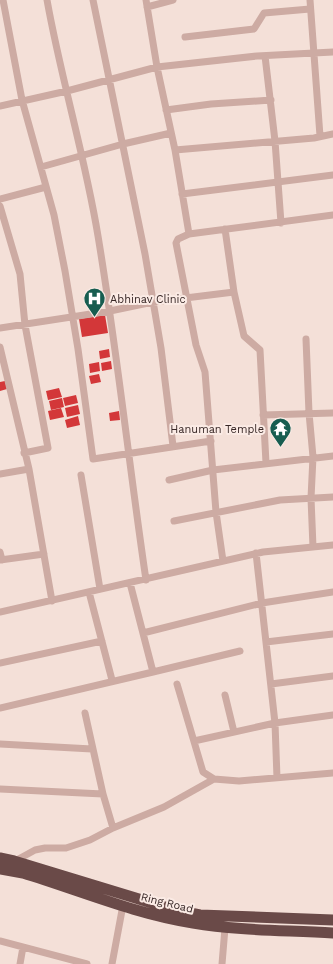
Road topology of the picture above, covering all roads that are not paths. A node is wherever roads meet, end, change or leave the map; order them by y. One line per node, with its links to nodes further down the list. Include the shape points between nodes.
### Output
1 (3, 0): 15 (street)
2 (47, 0): 14 (street)
3 (94, 0): 13 (street)
4 (173, 0): 6 (street)
5 (310, 0): 7 (street)
6 (146, 4): 12 (street)
7 (310, 9): 8 (street, via 264,13 254,29); 10 (street)
8 (185, 37)
9 (333, 52): 10 (street)
10 (314, 53): 11 (street); 21 (street)
11 (265, 56): 12 (street); 16 (street)
12 (157, 67): 13 (street); 18 (street)
13 (110, 80): 14 (street); 23 (street)
14 (67, 91): 15 (street); 25 (street)
15 (22, 100): 17 (street); 26 (street)
16 (271, 100): 18 (street); 22 (street)
17 (0, 106)
18 (166, 110): 19 (street)
19 (171, 133): 23 (street); 24 (street)
20 (333, 134): 21 (street)
21 (320, 136): 22 (street)
22 (276, 141): 24 (street); 28 (street)
23 (123, 144): 25 (street); 39 (street)
24 (175, 150): 30 (street)
25 (82, 155): 26 (street); 40 (street)
26 (41, 167): 29 (street)
27 (333, 175): 28 (street)
28 (277, 183): 30 (street); 34 (street)
29 (46, 187): 31 (street); 41 (street, via 64,264)
30 (182, 194): 36 (street)
31 (0, 199)
32 (0, 206): 42 (street, via 20,274)
33 (333, 215): 34 (street)
34 (281, 223): 35 (street)
35 (225, 229): 36 (street); 37 (street)
36 (189, 234): 38 (street, via 178,239 176,243)
37 (234, 292): 38 (street); 48 (street, via 244,336 260,350)
38 (188, 298): 39 (street); 49 (street, via 196,345 205,372)
39 (153, 302): 40 (street); 50 (street)
40 (110, 311): 41 (street); 52 (street)
41 (72, 317): 42 (street); 52 (street, via 93,459)
42 (25, 325): 43 (street); 51 (street, via 48,448)
43 (0, 328)
44 (306, 338): 47 (street)
45 (0, 348): 51 (street)
46 (333, 412): 47 (street)
47 (309, 413): 48 (street); 54 (street)
48 (263, 415): 55 (street)
49 (211, 441): 50 (street); 57 (street)
50 (173, 446): 52 (street)
51 (24, 453): 56 (street)
52 (129, 453): 72 (street)
53 (333, 456): 54 (street)
54 (313, 457): 55 (street); 61 (street)
55 (266, 464): 57 (street)
56 (29, 469): 58 (street); 69 (street)
57 (213, 470): 60 (street); 63 (street)
58 (0, 474)
59 (81, 475): 74 (street)
60 (169, 480)
61 (311, 498): 62 (street); 63 (street, via 280,500); 66 (street)
62 (333, 498)
63 (216, 512): 64 (street); 71 (street)
64 (174, 521)
65 (333, 545): 66 (street)
66 (313, 547): 68 (street)
67 (0, 552): 70 (street)
68 (256, 553): 71 (street); 78 (street)
69 (44, 554): 70 (street); 77 (street)
70 (1, 560)
71 (223, 561): 72 (street)
72 (146, 580): 73 (street)
73 (130, 583): 74 (street); 80 (street)
74 (100, 589): 75 (street)
75 (89, 592): 77 (street); 82 (street)
76 (333, 592): 78 (street)
77 (52, 601): 79 (street)
78 (262, 603): 80 (street); 83 (street)
79 (0, 612)
80 (143, 633): 86 (street)
81 (333, 634): 83 (street)
82 (102, 641): 85 (street); 88 (street)
83 (266, 642): 90 (street)
84 (240, 651): 86 (street)
85 (0, 663)
86 (153, 672): 88 (street)
87 (333, 676): 90 (street)
88 (112, 680): 92 (street)
89 (177, 684): 97 (street)
90 (271, 684): 95 (street)
91 (225, 695): 96 (street)
92 (0, 708)
93 (85, 713): 99 (street)
94 (333, 715): 95 (street)
95 (275, 723): 96 (street); 101 (street)
96 (234, 732): 97 (street)
97 (194, 741): 102 (street, via 203,772)
98 (0, 744): 99 (street)
99 (92, 749): 104 (street)
100 (333, 773): 101 (street)
101 (277, 778): 102 (street, via 240,781)
102 (214, 779): 105 (street, via 164,807)
103 (0, 789): 104 (street)
104 (103, 794): 105 (street)
105 (113, 828): 107 (street, via 78,846 35,850)
106 (0, 858): 107 (highway, Ring Road)
107 (16, 861): 110 (highway, Ring Road, via 175,910 200,915)
108 (0, 869): 109 (highway, Ring Road, via 23,873)
109 (123, 905): 111 (highway, Ring Road, via 166,918); 118 (street)
110 (333, 920)
111 (225, 928): 112 (highway, Ring Road); 119 (street)
112 (333, 933)
113 (0, 941): 114 (street)
114 (23, 947): 115 (street); 116 (street)
115 (57, 960): 117 (street)
116 (20, 964)
117 (87, 964)
118 (112, 964)
119 (222, 964)

